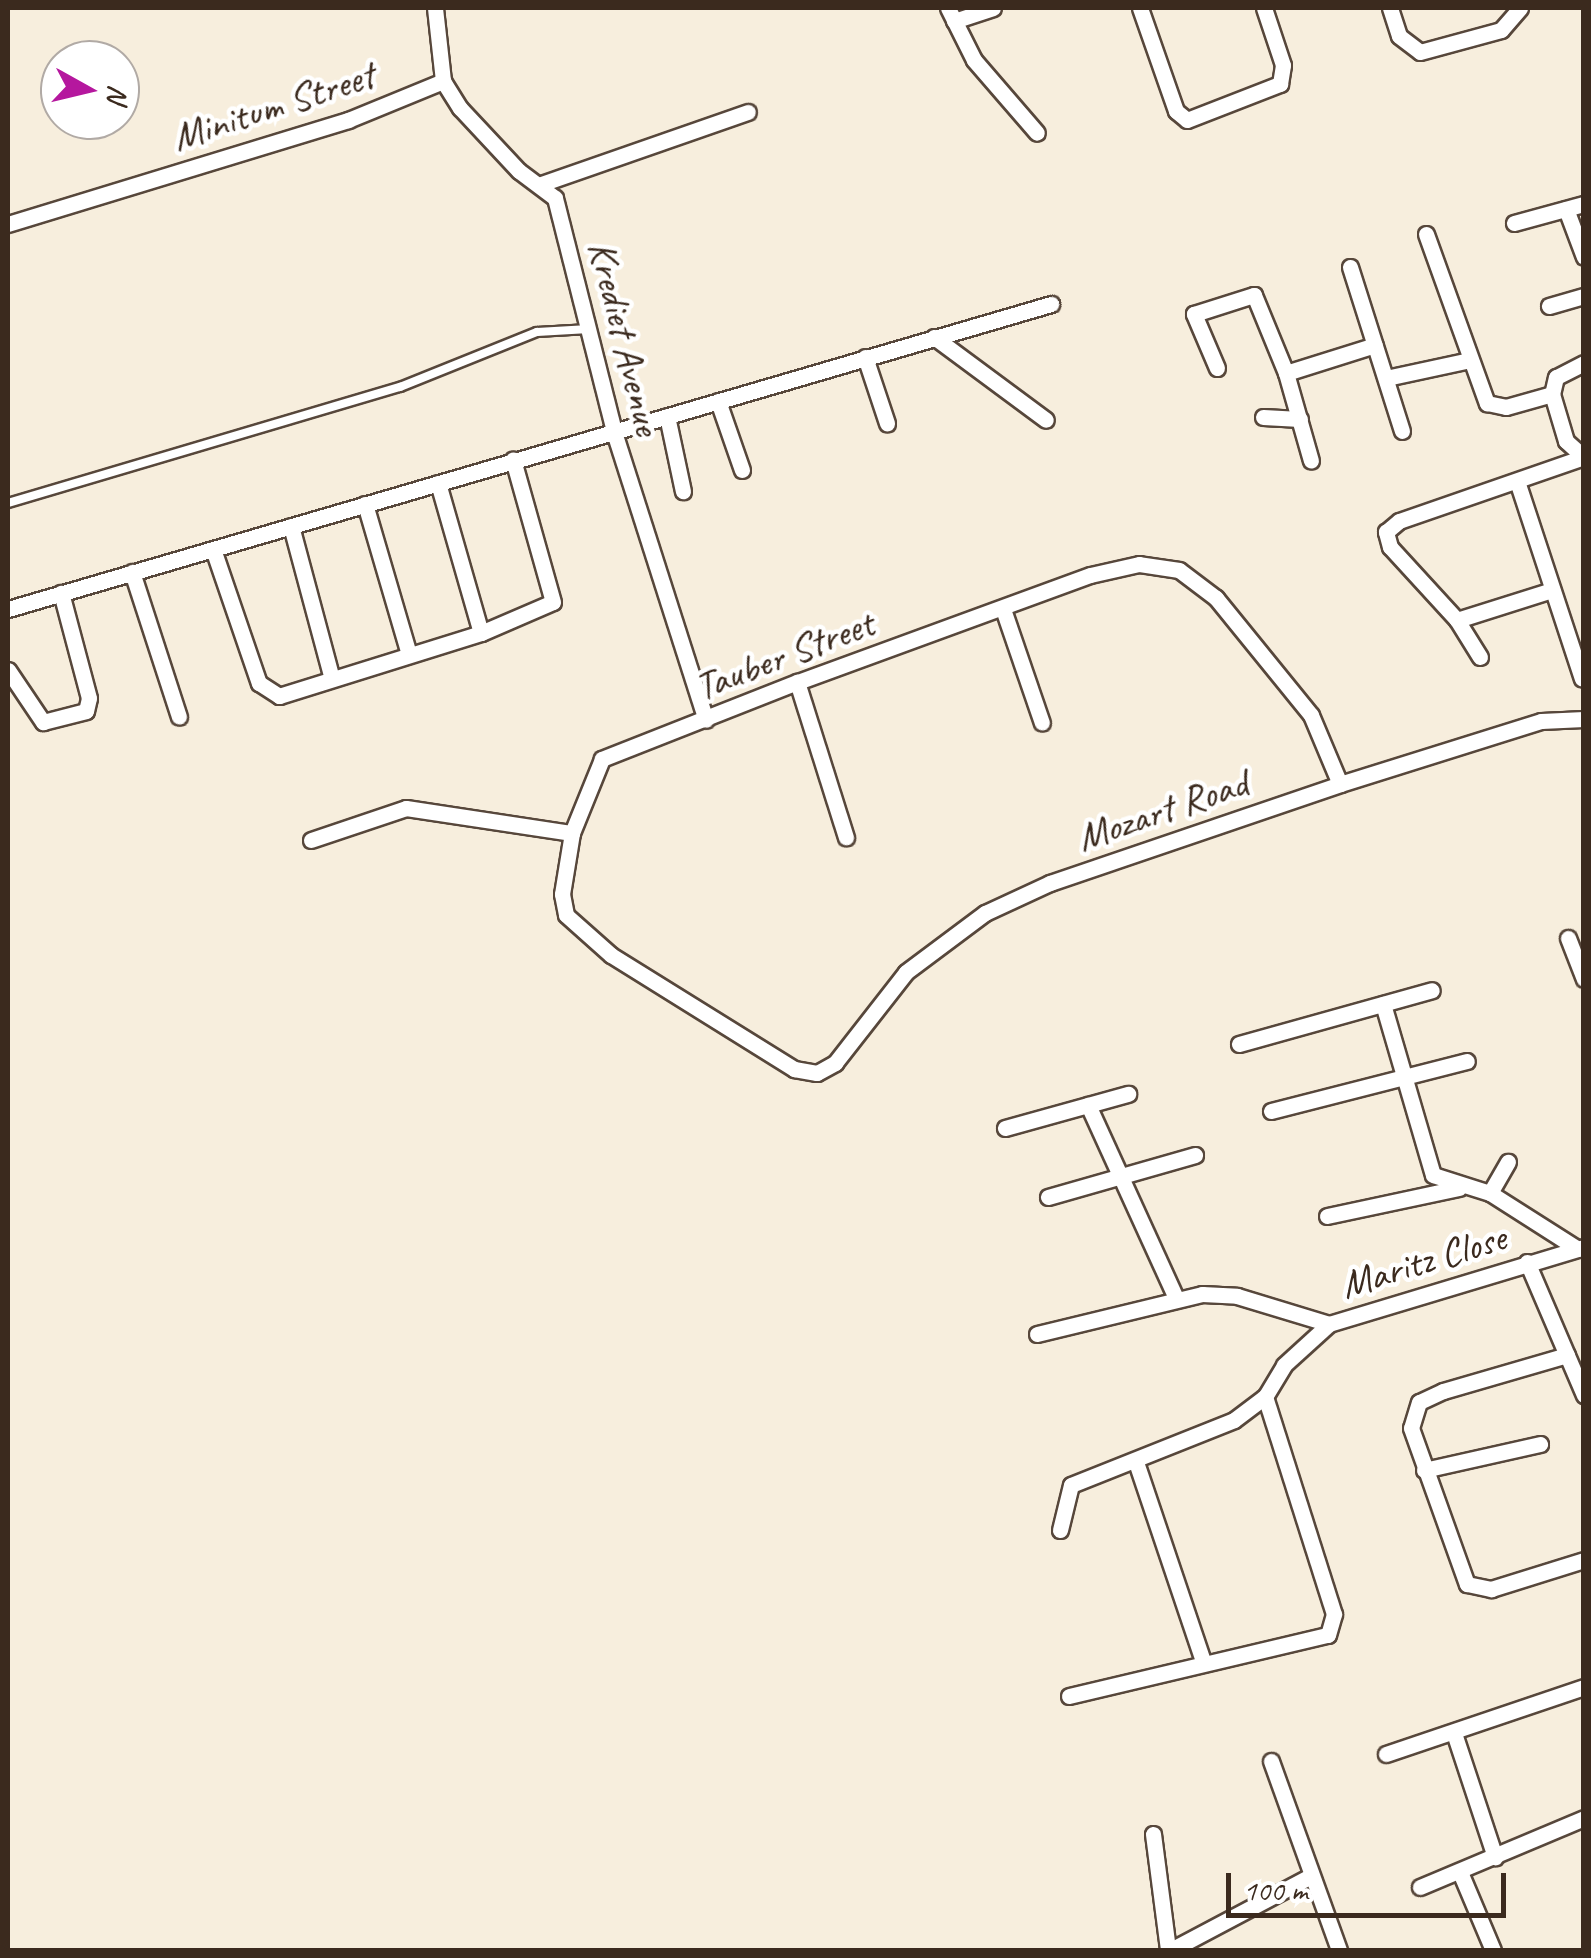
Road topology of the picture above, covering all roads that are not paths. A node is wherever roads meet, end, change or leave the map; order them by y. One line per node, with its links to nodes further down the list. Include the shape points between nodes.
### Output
1 (435, 8): 8 (street, Krediet Avenue)
2 (993, 8): 7 (street)
3 (1140, 8): 4 (street, via 1176,112 1187,120 1280,84 1282,65)
4 (1264, 8)
5 (1390, 8): 6 (street, via 1399,36 1420,52 1501,30)
6 (1520, 8)
7 (951, 14): 10 (street, via 974,60)
8 (444, 81): 11 (street, Krediet Avenue, via 489,143); 15 (street, Minitum Street, via 348,120)
9 (748, 112): 11 (street)
10 (1037, 133)
11 (541, 184): 22 (street, Krediet Avenue, via 561,217)
12 (1584, 204): 13 (street)
13 (1566, 209): 14 (street); 17 (street)
14 (1514, 223)
15 (8, 224)
16 (1426, 234): 26 (street)
17 (1584, 258)
18 (1350, 267): 24 (street)
19 (1584, 296): 21 (street)
20 (1052, 304): 23 (street)
21 (1549, 306)
22 (589, 329): 39 (street, Krediet Avenue); 47 (lane, via 536,332 400,387)
23 (934, 337): 25 (street); 36 (street)
24 (1375, 345): 29 (street); 30 (street)
25 (866, 357): 32 (street); 37 (street)
26 (1470, 360): 30 (street); 31 (street, via 1487,403 1496,408)
27 (1584, 363): 31 (street, via 1556,378)
28 (1217, 368): 29 (street, via 1194,314 1244,294 1262,302)
29 (1286, 373): 35 (street)
30 (1386, 378): 38 (street)
31 (1552, 394): 40 (street, via 1566,440)
32 (718, 400): 33 (street); 43 (street)
33 (667, 416): 39 (street); 46 (street)
34 (1262, 418): 35 (street)
35 (1300, 419): 42 (street)
36 (1046, 420)
37 (887, 423)
38 (1402, 431)
39 (614, 432): 41 (street); 66 (street, Krediet Avenue)
40 (1584, 457): 44 (street)
41 (513, 460): 45 (street); 57 (street, via 554,602)
42 (1311, 461)
43 (742, 470)
44 (1517, 481): 52 (street); 56 (street, via 1386,532 1390,547)
45 (438, 483): 48 (street); 57 (street)
46 (683, 491)
47 (8, 504)
48 (365, 504): 49 (street); 58 (street)
49 (291, 526): 50 (street); 61 (street)
50 (212, 549): 51 (street); 61 (street, via 267,692 279,696)
51 (132, 572): 53 (street); 64 (street)
52 (1552, 590): 56 (street); 62 (street)
53 (61, 593): 54 (street); 60 (street, via 86,711 43,722)
54 (8, 609)
55 (1003, 609): 63 (street, Tauber Street); 67 (street); 68 (street, Tauber Street, via 1138,564 1180,570 1216,598 1311,715)
56 (1457, 620): 59 (street)
57 (480, 633): 58 (street)
58 (409, 654): 61 (street)
59 (1480, 657)
60 (8, 670)
61 (332, 678)
62 (1582, 679)
63 (797, 682): 66 (street, Tauber Street); 70 (street)
64 (178, 717)
65 (1584, 719): 68 (street, Mozart Road, via 1541,721)
66 (706, 720): 69 (street, Tauber Street, via 602,759)
67 (1042, 723)
68 (1340, 784): 78 (street, Mozart Road, via 1050,883 985,913 906,972)
69 (572, 833): 71 (street, via 406,808); 78 (street, Tauber Street, via 562,894 566,915 586,937 794,1069)
70 (846, 837)
71 (311, 840)
72 (1568, 938): 73 (street)
73 (1584, 979)
74 (1432, 990): 75 (street)
75 (1382, 1004): 76 (street); 79 (street)
76 (1239, 1044)
77 (1467, 1061): 79 (street)
78 (823, 1072)
79 (1406, 1074): 82 (street); 87 (street, via 1433,1175)
80 (1128, 1094): 81 (street)
81 (1088, 1105): 83 (street); 86 (street)
82 (1271, 1110)
83 (1005, 1128)
84 (1195, 1154): 86 (street)
85 (1508, 1162): 88 (street)
86 (1120, 1178): 89 (street); 93 (street)
87 (1462, 1188): 88 (street); 90 (street)
88 (1490, 1193): 91 (street)
89 (1048, 1197)
90 (1327, 1216)
91 (1581, 1248): 92 (street, Maritz Close)
92 (1527, 1262): 94 (street, Maritz Close); 96 (street)
93 (1175, 1296): 94 (street, Maritz Close, via 1236,1296); 95 (street, Maritz Close)
94 (1329, 1324): 98 (street, via 1284,1366)
95 (1037, 1334)
96 (1566, 1355): 97 (street); 101 (street, via 1419,1402 1410,1414 1411,1428)
97 (1584, 1394)
98 (1265, 1398): 100 (street, via 1234,1420); 104 (street, via 1335,1625 1328,1635)
99 (1540, 1444): 101 (street)
100 (1136, 1462): 102 (street, via 1071,1485); 104 (street)
101 (1424, 1470): 103 (street, via 1467,1584 1476,1589)
102 (1060, 1530)
103 (1584, 1560)
104 (1204, 1661): 106 (street)
105 (1584, 1687): 107 (street)
106 (1068, 1696)
107 (1454, 1733): 108 (street); 112 (street)
108 (1386, 1754)
109 (1272, 1761): 114 (street)
110 (1584, 1818): 112 (street)
111 (1153, 1834): 116 (street)
112 (1495, 1857): 113 (street)
113 (1460, 1872): 115 (street); 118 (street)
114 (1309, 1877): 116 (street); 117 (street)
115 (1420, 1887)
116 (1170, 1950)
117 (1339, 1950)
118 (1492, 1950)

